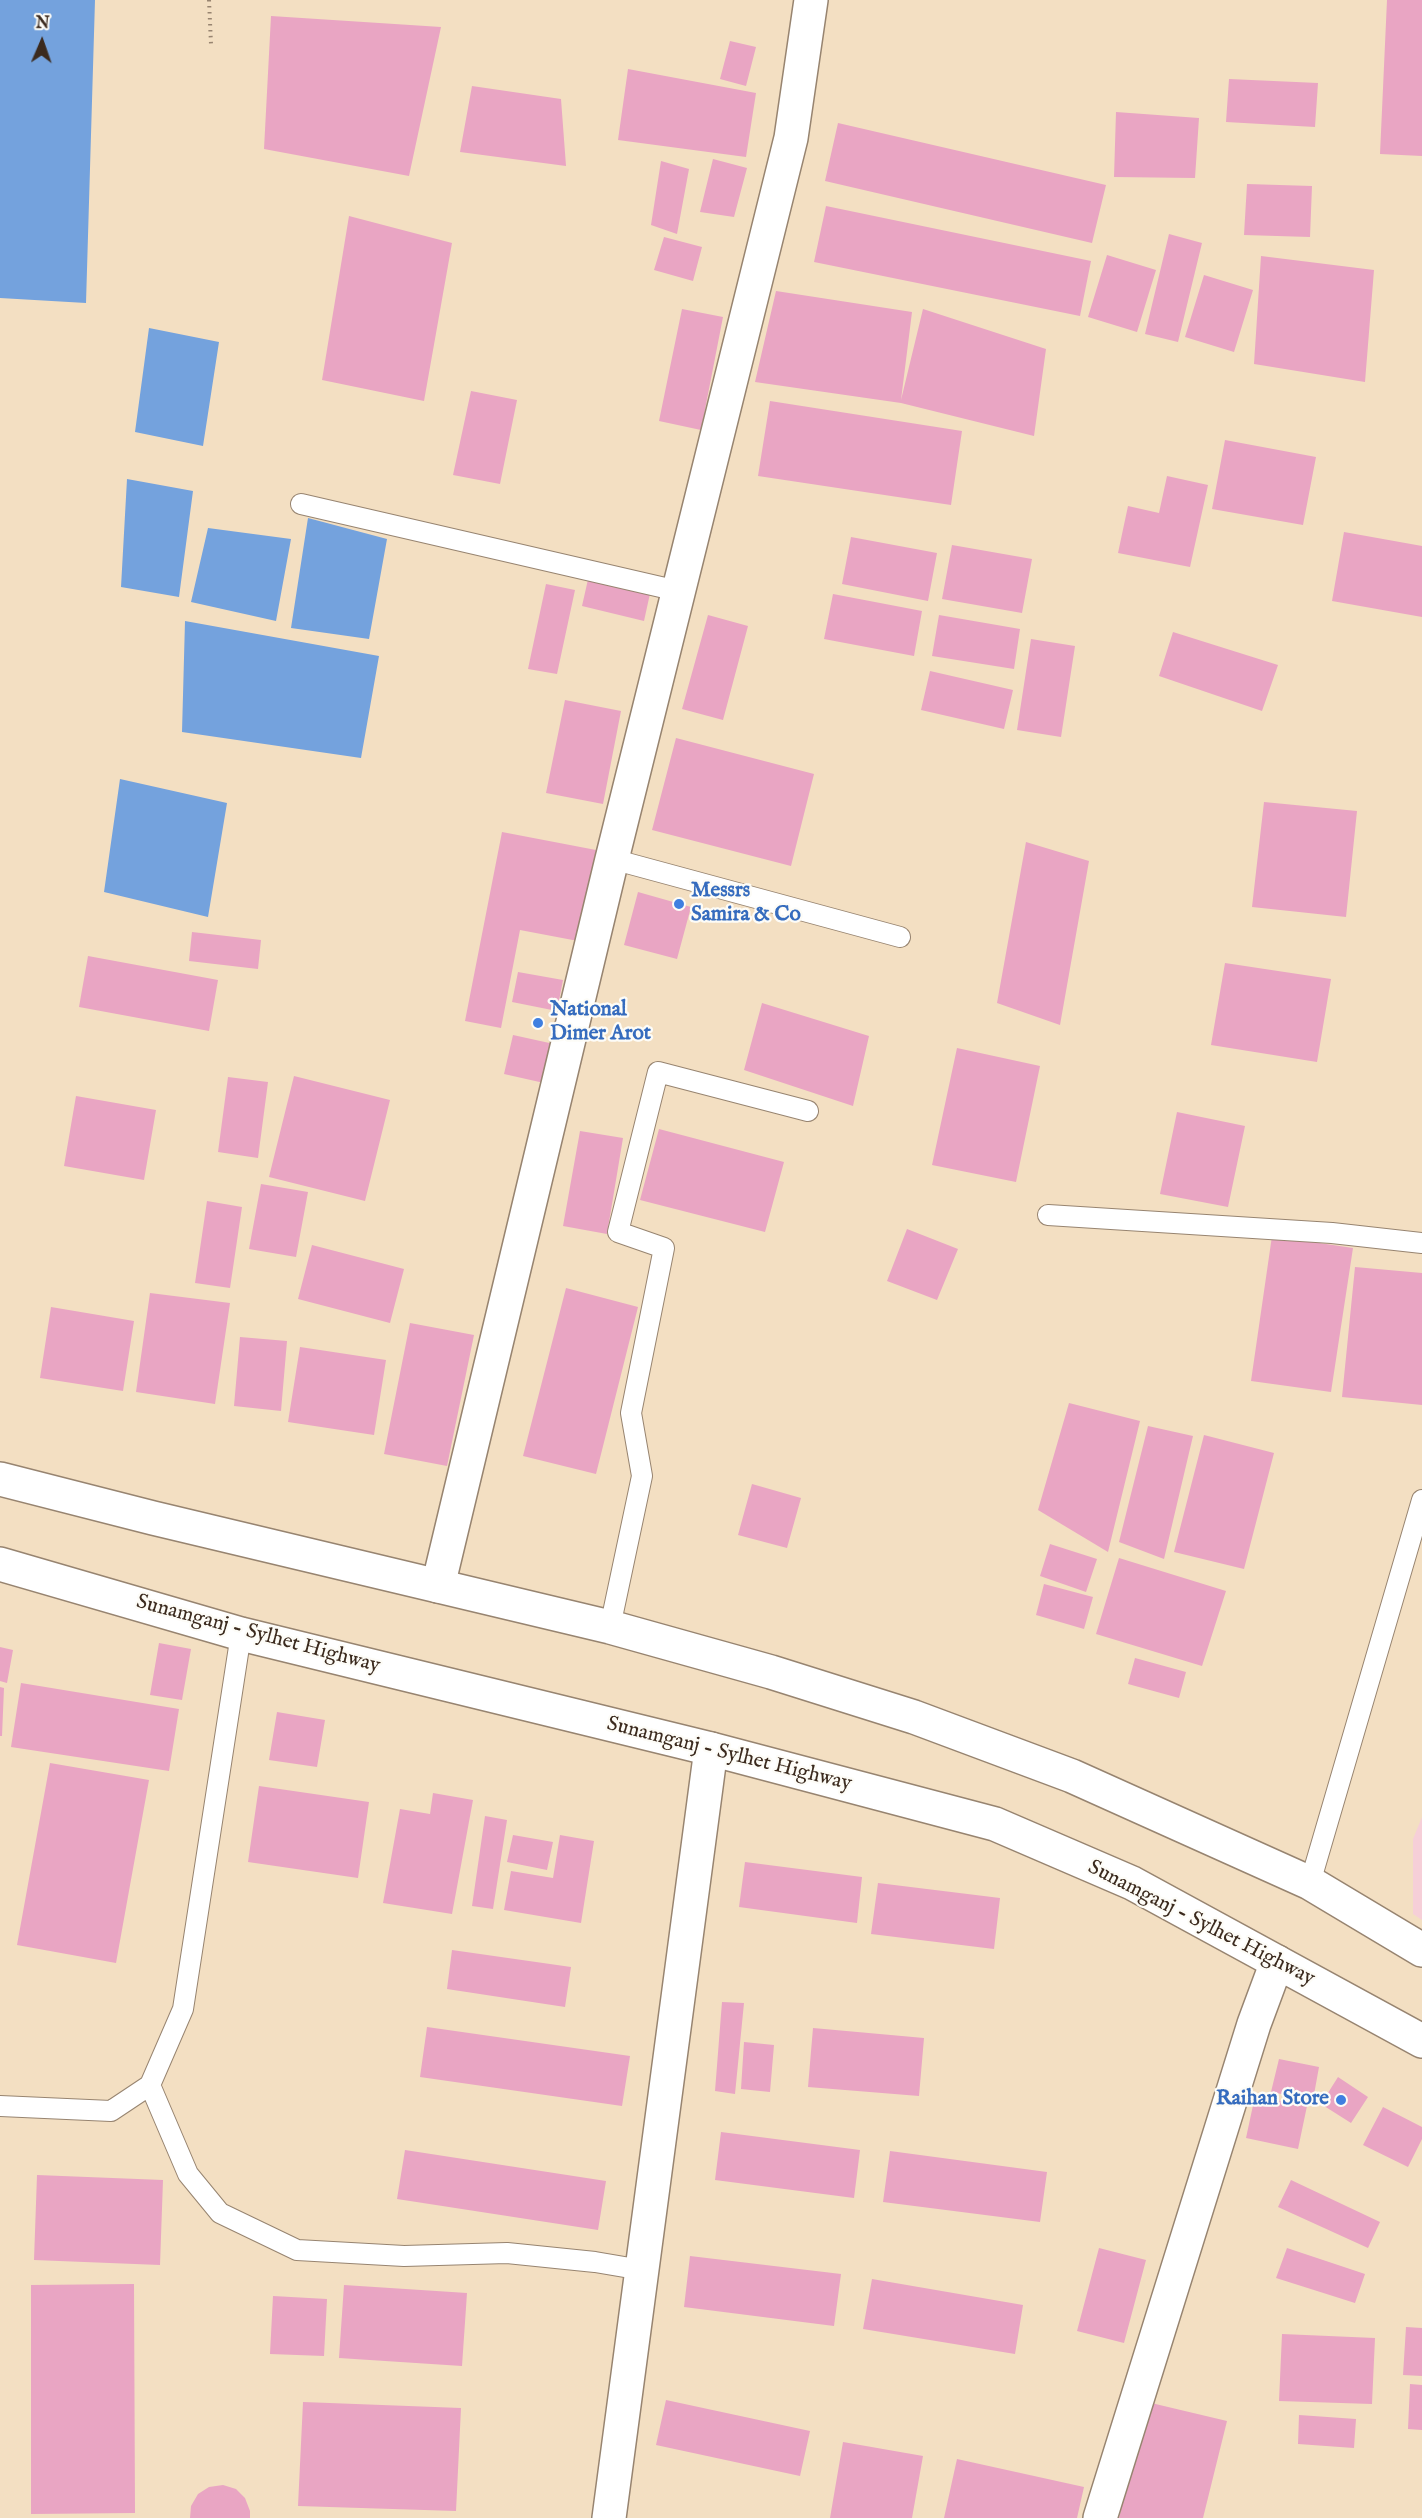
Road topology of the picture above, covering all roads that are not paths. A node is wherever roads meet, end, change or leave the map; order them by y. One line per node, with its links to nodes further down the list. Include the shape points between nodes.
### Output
1 (811, 0): 3 (main road, via 791,138)
2 (301, 504): 3 (lane)
3 (678, 591): 4 (main road)
4 (612, 859): 5 (lane); 12 (main road)
5 (900, 937)
6 (808, 1111): 13 (lane, via 658,1072 618,1232 664,1248 630,1413 642,1476)
7 (1048, 1215): 8 (lane, via 1332,1233)
8 (1422, 1243)
9 (0, 1479): 12 (main road)
10 (1422, 1500): 16 (lane)
11 (0, 1564): 14 (main road, Sunamganj - Sylhet Highway)
12 (438, 1586): 13 (main road)
13 (610, 1628): 16 (main road, via 771,1672 914,1717 1072,1776)
14 (241, 1634): 15 (main road, Sunamganj - Sylhet Highway); 20 (lane, via 183,2009)
15 (711, 1749): 18 (main road, Sunamganj - Sylhet Highway, via 995,1824 1132,1883); 22 (main road)
16 (1310, 1883): 17 (main road)
17 (1422, 1950)
18 (1276, 1962): 19 (main road, Sunamganj - Sylhet Highway); 24 (main road)
19 (1422, 2041)
20 (150, 2085): 21 (lane, via 111,2111); 22 (lane, via 188,2174 220,2213 297,2250 404,2256 507,2253)
21 (0, 2106)
22 (642, 2270): 23 (main road)
23 (609, 2518)
24 (1100, 2518)

